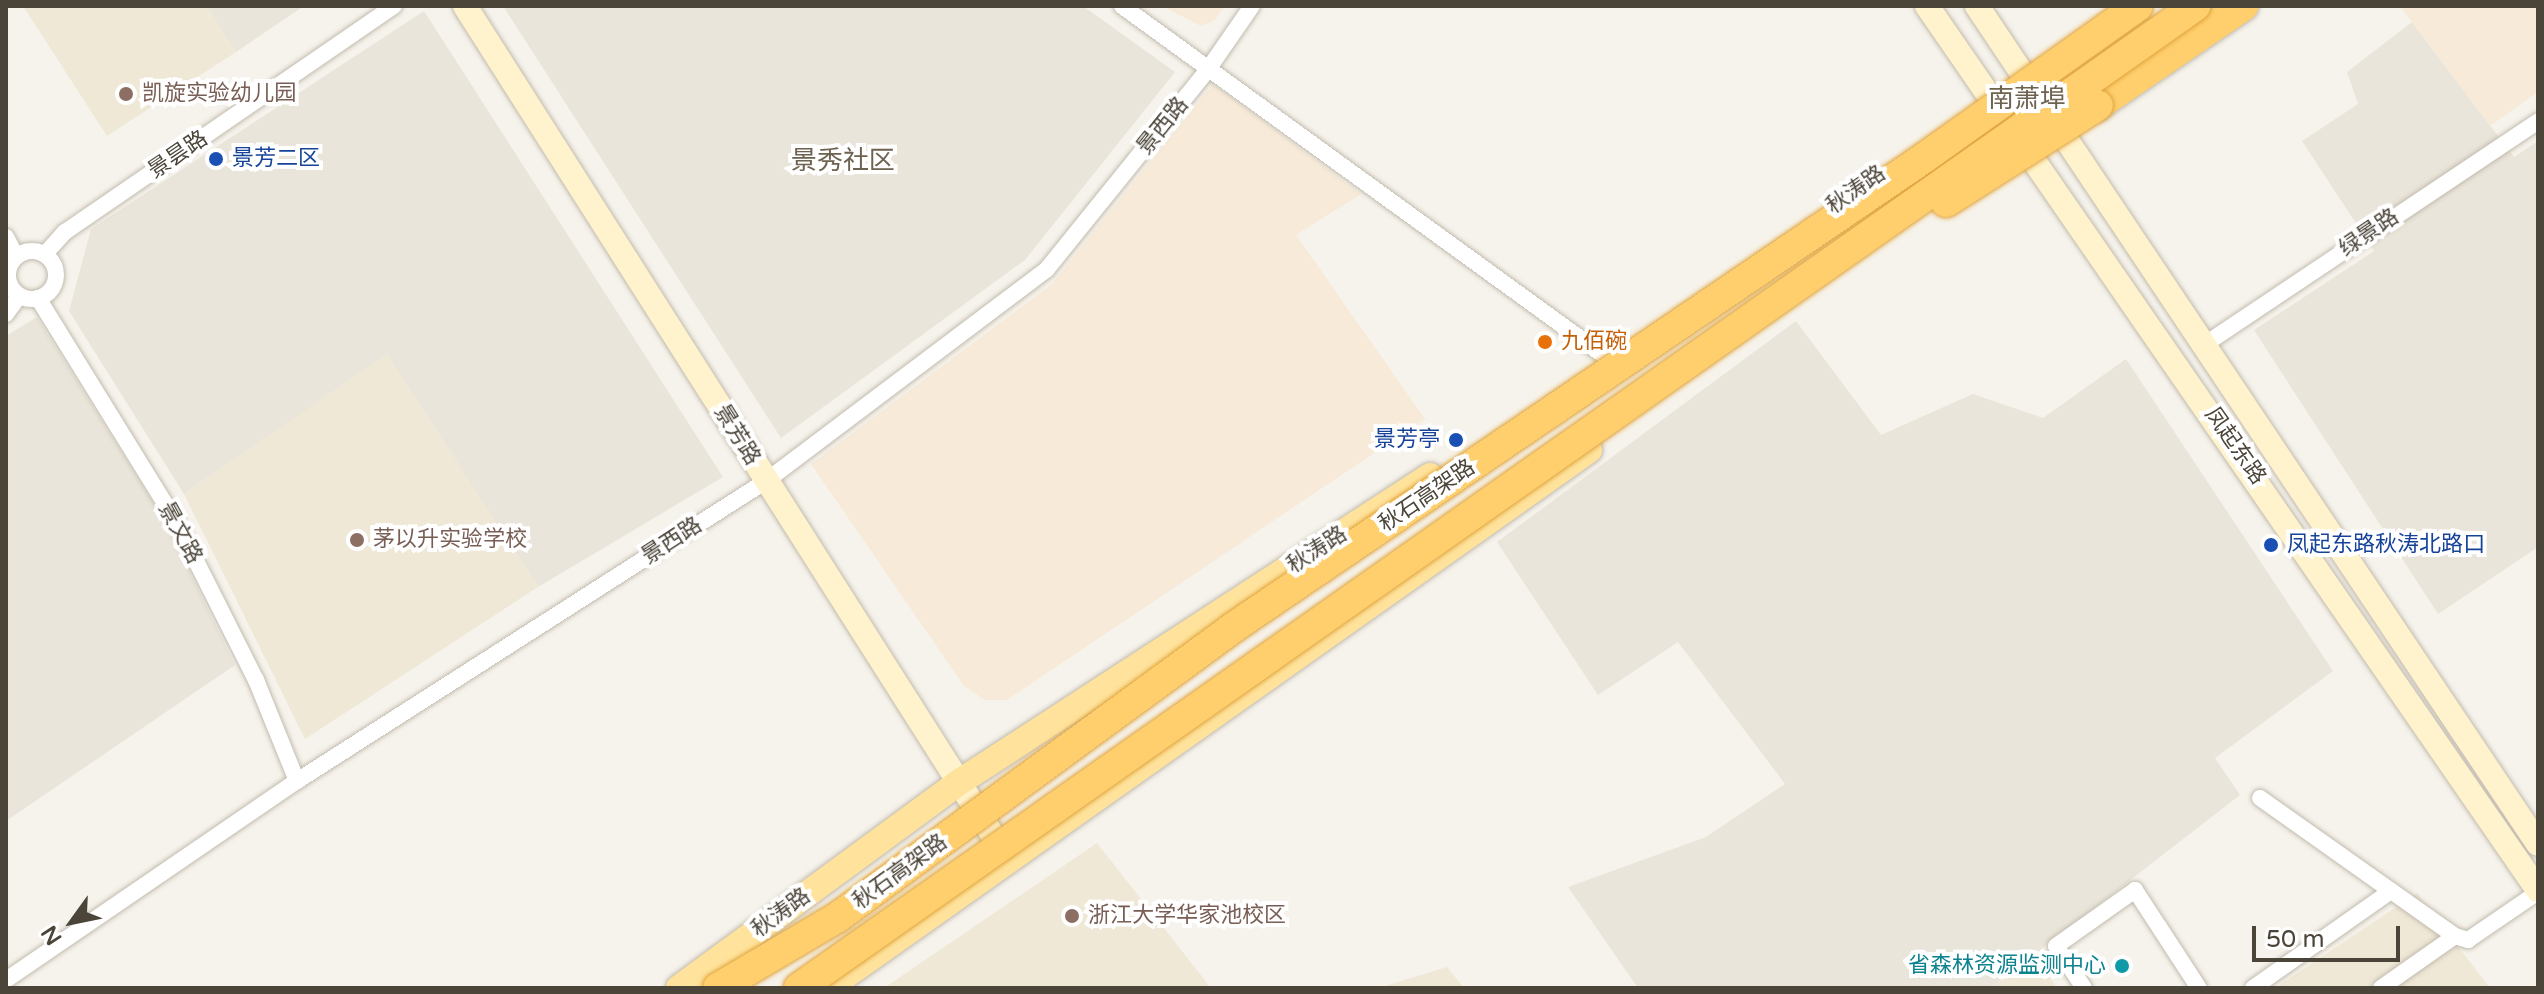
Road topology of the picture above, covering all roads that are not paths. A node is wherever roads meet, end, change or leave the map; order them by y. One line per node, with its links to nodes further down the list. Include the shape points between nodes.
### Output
1 (394, 6): 19 (street, 景昙路, via 65,232)
2 (465, 6): 27 (main road, 景芳路)
3 (1122, 6): 12 (street)
4 (1252, 6): 12 (street, 景西路)
5 (1927, 6): 14 (main road, 凤起东路)
6 (1977, 6): 13 (main road, 凤起东路)
7 (2116, 6): 13 (main road, 秋涛路)
8 (2138, 6): 38 (highway, 秋石高架路, bridge, via 1924,158 1234,627 838,917)
9 (2195, 6): 24 (highway, 秋石高架路, bridge)
10 (2215, 6): 15 (main road)
11 (2243, 6): 24 (highway, bridge, via 2011,163)
12 (1209, 68): 26 (street); 27 (street, 景西路, via 1047,269)
13 (2023, 72): 14 (main road, 秋涛路); 15 (main road, 凤起东路)
14 (1990, 97): 17 (main road, 凤起东路); 26 (main road, 秋涛路)
15 (2055, 116): 17 (main road); 25 (main road, 凤起东路)
16 (2538, 121): 25 (street, 绿景路)
17 (2019, 143): 32 (main road); 34 (main road, 凤起东路, via 2224,429)
18 (6, 237): 20 (street)
19 (45, 254): 20 (street, via 30,250); 22 (street, via 55,266 56,281)
20 (16, 256): 21 (street, via 8,269 9,284)
21 (19, 296): 22 (street); 23 (street)
22 (38, 298): 28 (street, 景文路, via 178,525 256,680)
23 (6, 314)
24 (1752, 318): 39 (highway, 秋石高架路, bridge)
25 (2201, 347): 31 (main road, 凤起东路)
26 (1610, 360): 29 (main road, 秋涛路)
27 (766, 481): 28 (street, 景西路); 29 (main road, 景芳路)
28 (297, 781): 36 (street, 景西路)
29 (958, 783): 32 (main road, 景芳路); 37 (main road, 秋涛路)
30 (2260, 798): 33 (street)
31 (2538, 844)
32 (1010, 863): 40 (main road)
33 (2391, 891): 35 (street); 43 (street)
34 (2538, 891): 35 (street, via 2468,940)
35 (2455, 936): 44 (street)
36 (6, 980)
37 (679, 988)
38 (718, 988)
39 (799, 988)
40 (828, 988)
41 (2084, 988): 42 (street, via 2056,946 2135,890)
42 (2199, 988)
43 (2253, 988)
44 (2381, 988)

